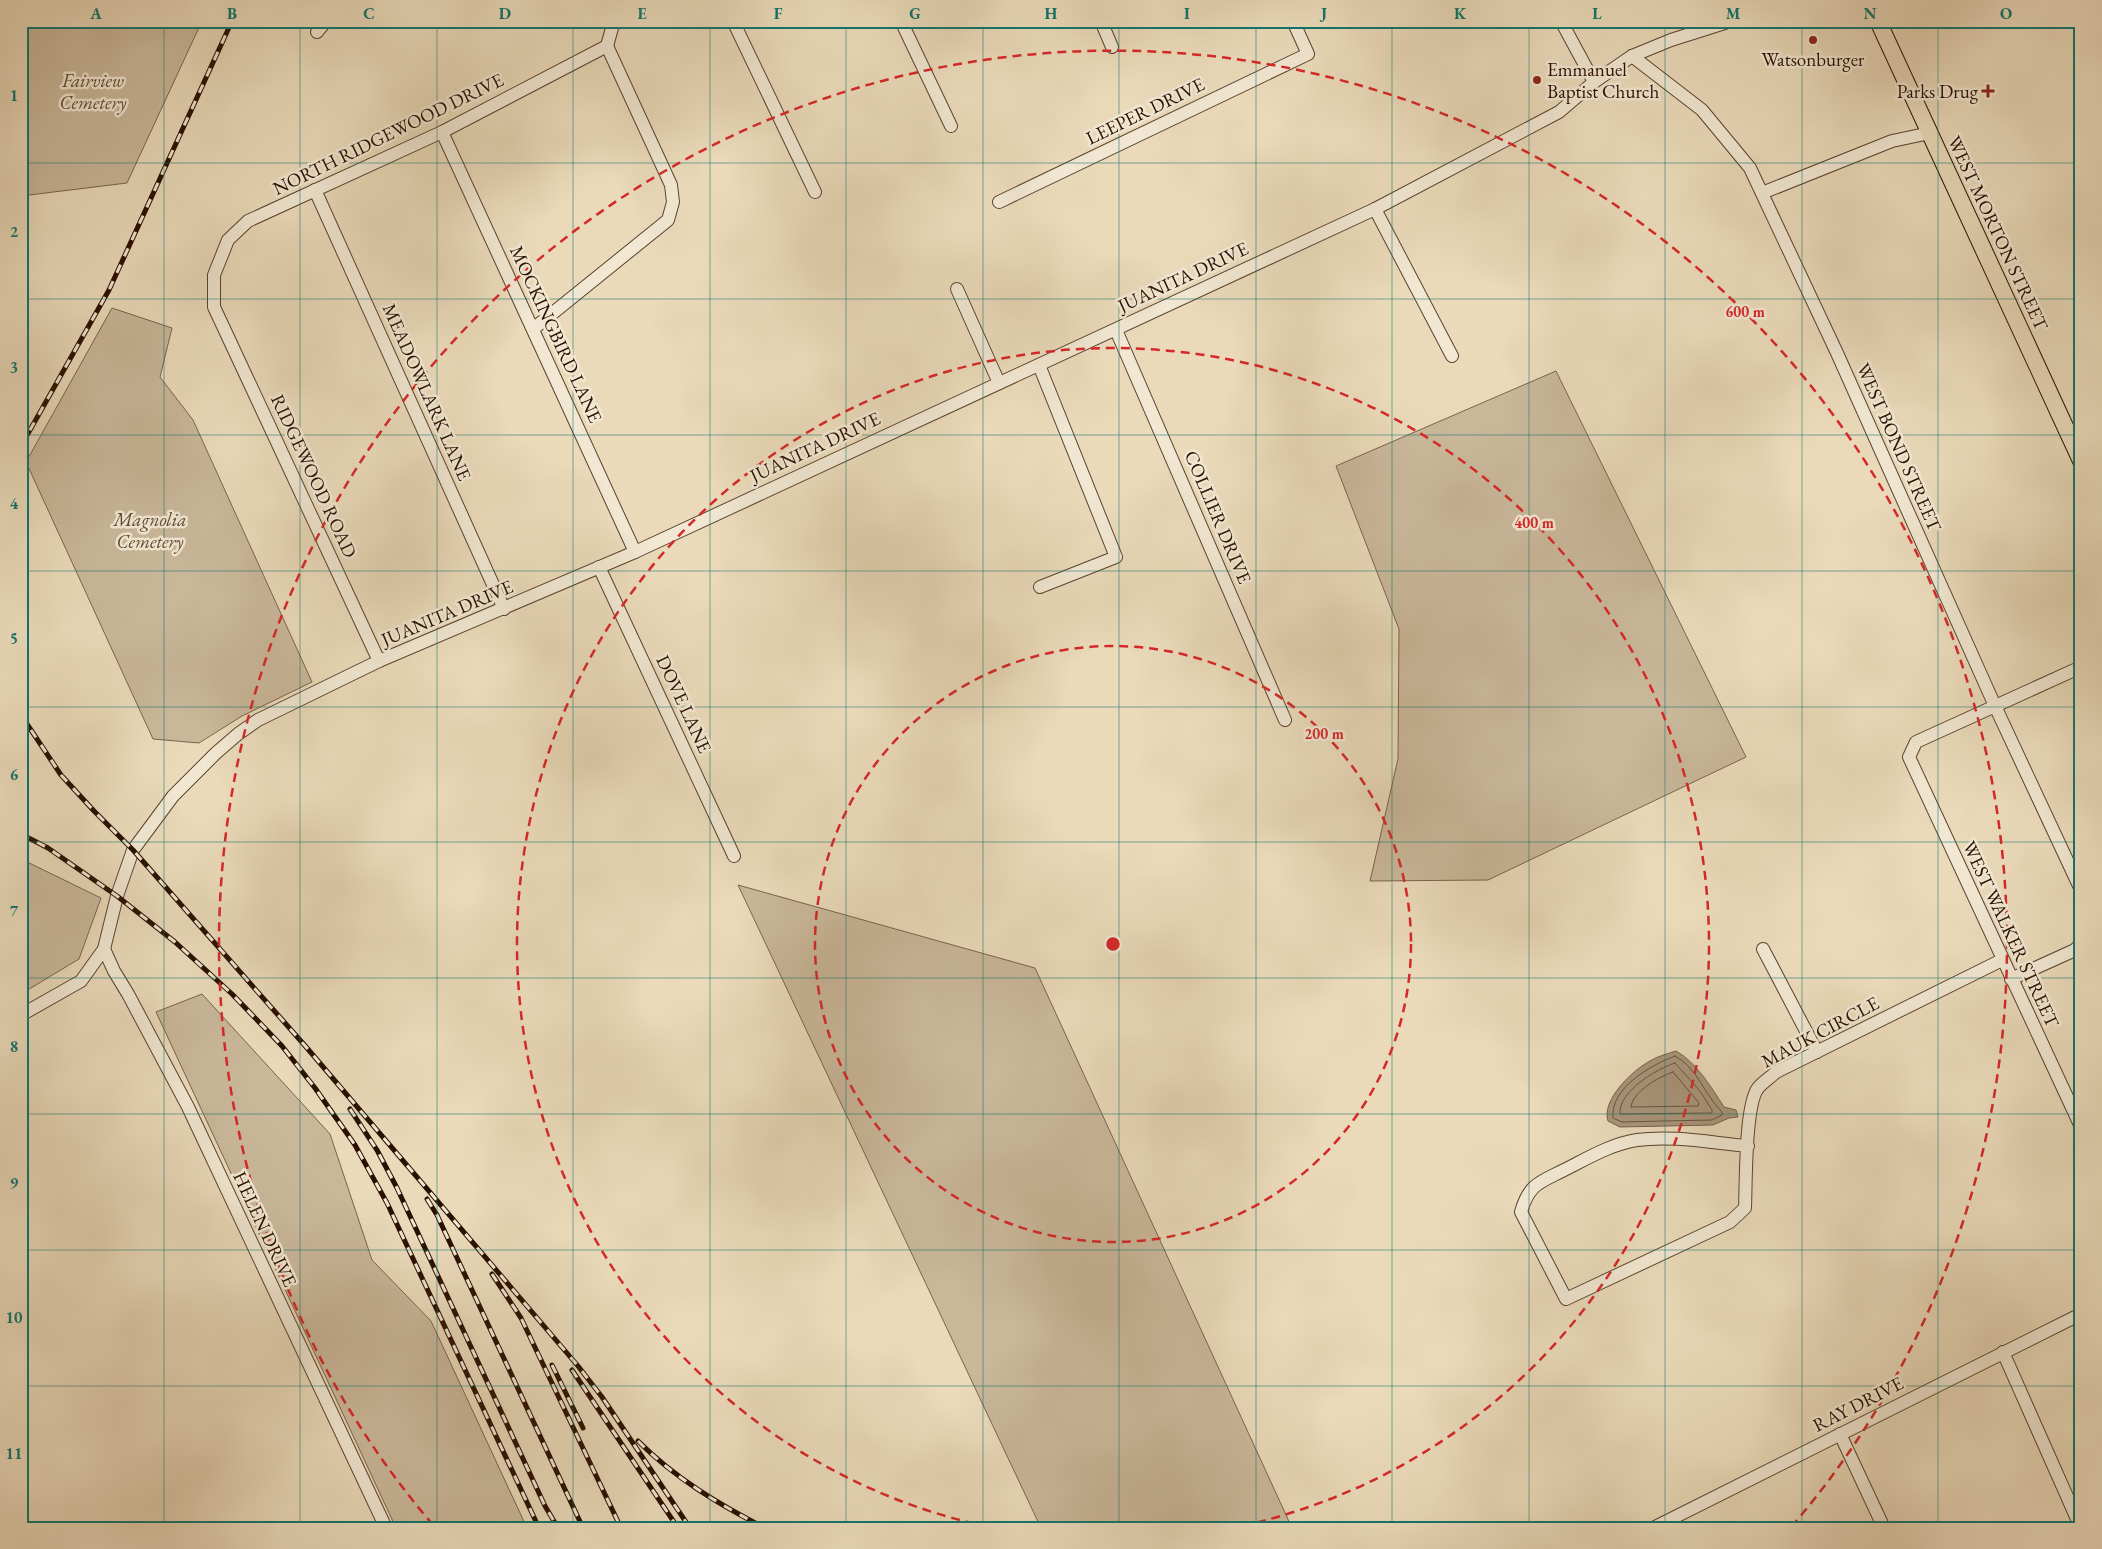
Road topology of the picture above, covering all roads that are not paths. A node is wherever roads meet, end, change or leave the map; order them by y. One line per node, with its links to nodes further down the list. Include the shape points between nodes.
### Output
1 (326, 21): 10 (street)
2 (614, 21): 11 (street)
3 (733, 21): 19 (street)
4 (901, 21): 15 (street)
5 (1101, 21): 12 (street)
6 (1293, 21): 21 (street, LEEPER DRIVE, via 1308,54)
7 (1561, 21): 14 (street)
8 (1732, 21): 13 (street, JUANITA DRIVE)
9 (1878, 21): 17 (main road, WEST MORTON STREET)
10 (317, 32)
11 (607, 46): 16 (street, NORTH RIDGEWOOD DRIVE); 25 (street, via 671,185 674,202 668,220)
12 (1112, 47)
13 (1632, 56): 14 (street, JUANITA DRIVE); 20 (street, WEST BOND STREET, via 1702,110 1750,168)
14 (1594, 82): 22 (street, JUANITA DRIVE, via 1559,112)
15 (951, 126)
16 (442, 132): 18 (street, NORTH RIDGEWOOD DRIVE); 25 (street, MOCKINGBIRD LANE)
17 (1930, 134): 20 (street, via 1892,141); 30 (main road, WEST MORTON STREET)
18 (315, 190): 24 (street, NORTH RIDGEWOOD DRIVE, via 248,221 228,240 214,275); 34 (street, MEADOWLARK LANE)
19 (815, 192)
20 (1762, 193): 37 (street, WEST BOND STREET)
21 (999, 202)
22 (1375, 209): 26 (street, JUANITA DRIVE); 27 (street)
23 (957, 288): 29 (street)
24 (214, 307): 35 (street, RIDGEWOOD ROAD)
25 (533, 329): 31 (street, MOCKINGBIRD LANE)
26 (1116, 330): 28 (street, JUANITA DRIVE); 38 (street, COLLIER DRIVE)
27 (1452, 356)
28 (1039, 365): 29 (street, JUANITA DRIVE); 33 (street, via 1116,557)
29 (999, 383): 31 (street, JUANITA DRIVE)
30 (2081, 461)
31 (634, 552): 32 (street, JUANITA DRIVE)
32 (599, 568): 34 (street, JUANITA DRIVE); 39 (street, DOVE LANE)
33 (1040, 587)
34 (504, 609): 35 (street, JUANITA DRIVE)
35 (379, 661): 42 (street, JUANITA DRIVE, via 258,720 216,753 173,796 133,850)
36 (2081, 667): 37 (street)
37 (1995, 706): 40 (street, WEST BOND STREET); 44 (street, WEST WALKER STREET, via 1916,742 1909,757)
38 (1285, 720)
39 (734, 856)
40 (2081, 890)
41 (2081, 943): 45 (street, via 2075,950)
42 (104, 949): 46 (street, JUANITA DRIVE, via 81,981); 53 (street, HELEN DRIVE, via 188,1107)
43 (1763, 950): 47 (street)
44 (2002, 960): 45 (street, WEST WALKER STREET); 47 (street, MAUK CIRCLE)
45 (2011, 979): 48 (street, WEST WALKER STREET)
46 (21, 1015)
47 (1817, 1052): 49 (street, MAUK CIRCLE, via 1776,1072 1758,1088 1750,1107)
48 (2081, 1126)
49 (1748, 1146): 49 (street, MAUK CIRCLE, via 1666,1138 1636,1140 1603,1150 1533,1186 1525,1197 1521,1212 1566,1299 1730,1222 1744,1208)
50 (2081, 1314): 51 (street, RAY DRIVE)
51 (2003, 1352): 52 (street, RAY DRIVE); 56 (street)
52 (1840, 1434): 54 (street, RAY DRIVE); 55 (street)
53 (386, 1528)
54 (1653, 1528)
55 (1884, 1528)
56 (2081, 1528)

